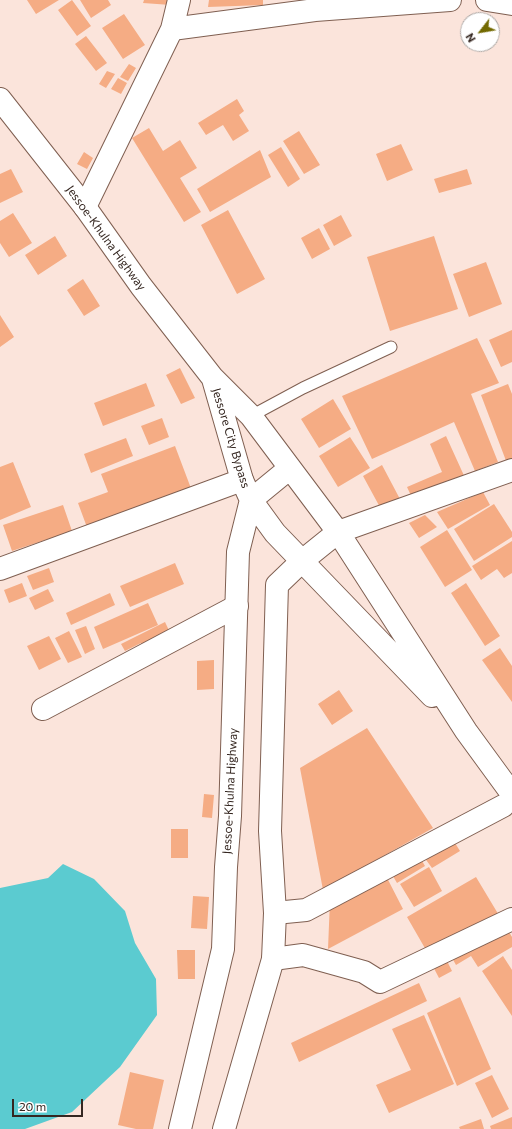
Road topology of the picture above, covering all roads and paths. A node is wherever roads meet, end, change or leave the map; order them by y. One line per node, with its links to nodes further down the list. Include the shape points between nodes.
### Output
1 (179, 0): 5 (main road)
2 (450, 0): 5 (main road, via 315,10)
3 (487, 0): 4 (main road)
4 (512, 4)
5 (172, 29): 7 (main road)
6 (0, 99): 7 (main road, Jessoe-Khulna Highway)
7 (85, 207): 9 (main road, Jessoe-Khulna Highway, via 141,286)
8 (390, 347): 10 (lane)
9 (212, 377): 10 (main road, Jessore City Bypass); 13 (main road, Jessore City Bypass)
10 (251, 416): 11 (main road, Jessore City Bypass)
11 (290, 468): 14 (main road); 15 (main road, Jessore City Bypass)
12 (512, 470): 15 (main road)
13 (242, 480): 14 (main road, Jessore City Bypass); 17 (main road)
14 (251, 500): 16 (main road, Jessore City Bypass, via 275,533); 18 (main road, Jessoe-Khulna Highway, via 238,552)
15 (338, 532): 16 (main road); 20 (main road, Jessore City Bypass)
16 (302, 561): 20 (main road, Jessore City Bypass); 22 (main road, via 277,585 270,831)
17 (0, 569)
18 (237, 606): 19 (main road); 25 (main road, Jessoe-Khulna Highway, via 223,949)
19 (43, 709)
20 (466, 731): 21 (main road, Jessore City Bypass)
21 (508, 800): 22 (main road, via 306,910)
22 (275, 913): 24 (main road)
23 (512, 919): 24 (main road, via 380,982 364,972 303,955)
24 (273, 959): 26 (main road)
25 (180, 1129)
26 (224, 1129)

